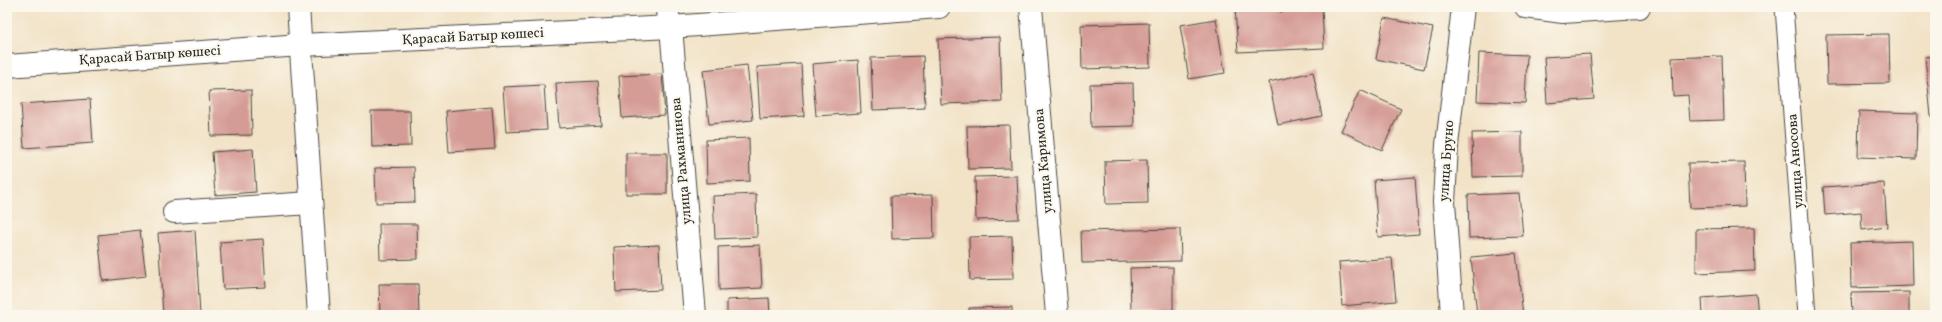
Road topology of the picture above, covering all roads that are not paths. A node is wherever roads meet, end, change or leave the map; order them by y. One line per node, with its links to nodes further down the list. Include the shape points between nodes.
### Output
1 (298, 7): 10 (street)
2 (939, 7): 9 (street, Қарасай Батыр көшесі)
3 (1031, 7): 16 (street, улица Каримова)
4 (1463, 7): 17 (street, улица Бруно, via 1447,145 1444,202)
5 (1526, 7): 8 (street, via 1563,12)
6 (1639, 7): 8 (street)
7 (1784, 7): 18 (lane, улица Аносова)
8 (1589, 9)
9 (669, 17): 10 (street, Қарасай Батыр көшесі); 15 (street, улица Рахманинова)
10 (301, 45): 11 (street, Қарасай Батыр көшесі); 12 (street)
11 (7, 66)
12 (311, 203): 13 (street); 14 (street)
13 (174, 212)
14 (319, 315)
15 (695, 315)
16 (1057, 315)
17 (1452, 315)
18 (1807, 315)

